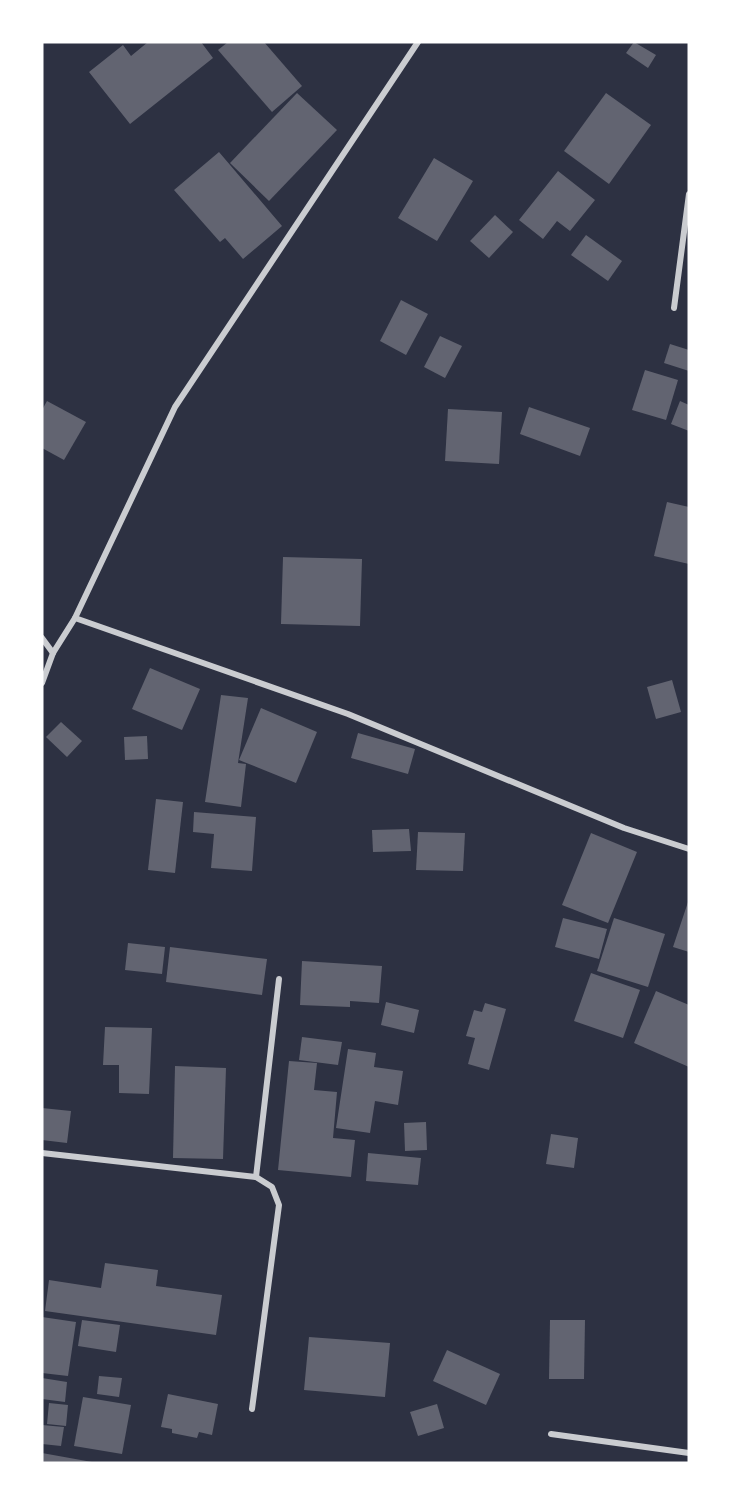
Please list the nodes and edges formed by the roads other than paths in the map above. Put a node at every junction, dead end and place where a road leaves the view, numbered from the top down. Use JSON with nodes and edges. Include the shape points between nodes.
{"nodes":[{"id":1,"x":418,"y":42,"type":"edge"},
{"id":2,"x":689,"y":194,"type":"edge"},
{"id":3,"x":674,"y":308,"type":"dead end"},
{"id":4,"x":75,"y":618,"type":"junction"},
{"id":5,"x":42,"y":638,"type":"edge"},
{"id":6,"x":52,"y":653,"type":"junction"},
{"id":7,"x":42,"y":683,"type":"edge"},
{"id":8,"x":689,"y":849,"type":"edge"},
{"id":9,"x":279,"y":979,"type":"dead end"},
{"id":10,"x":42,"y":1154,"type":"edge"},
{"id":11,"x":256,"y":1177,"type":"junction"},
{"id":12,"x":252,"y":1409,"type":"dead end"},
{"id":13,"x":551,"y":1434,"type":"dead end"},
{"id":14,"x":689,"y":1453,"type":"edge"}],
"edges":[{"from":1,"to":4,"type":"street","via":[[175,407]]},
{"from":2,"to":3,"type":"street"},
{"from":4,"to":6,"type":"street"},
{"from":4,"to":8,"type":"street","via":[[348,714],[624,828]]},
{"from":5,"to":6,"type":"street"},
{"from":6,"to":7,"type":"street"},
{"from":9,"to":11,"type":"street"},
{"from":10,"to":11,"type":"street"},
{"from":11,"to":12,"type":"street","via":[[272,1187],[279,1205]]},
{"from":13,"to":14,"type":"street"}]}
